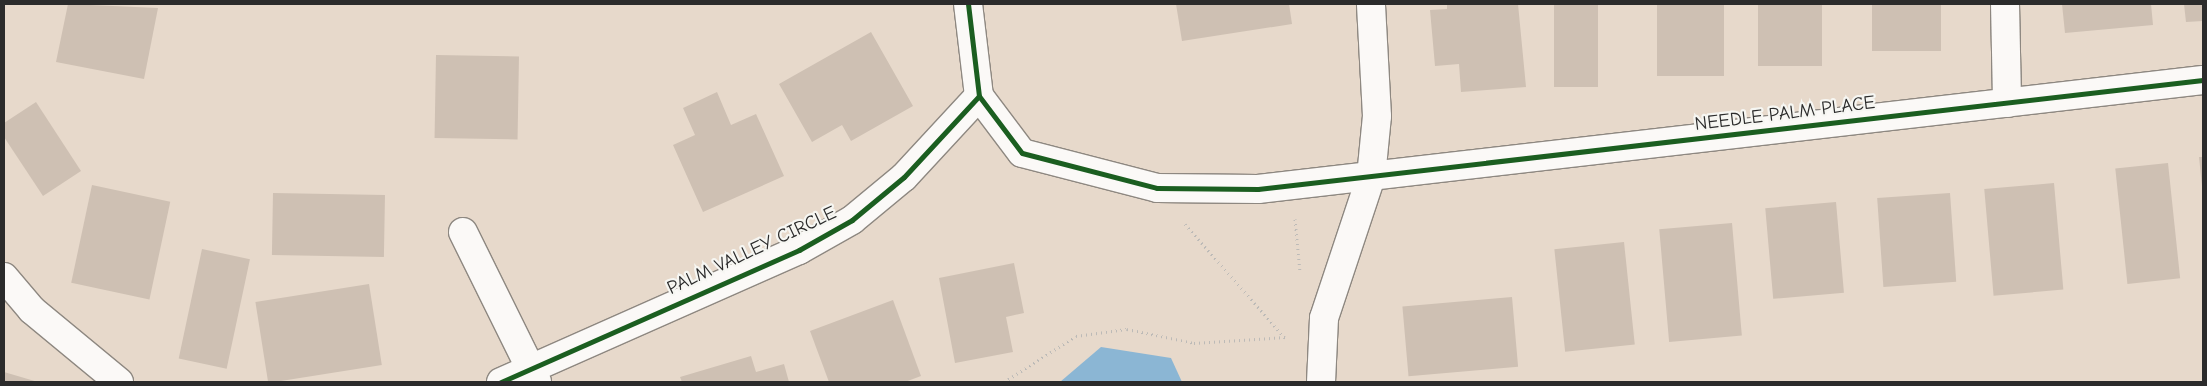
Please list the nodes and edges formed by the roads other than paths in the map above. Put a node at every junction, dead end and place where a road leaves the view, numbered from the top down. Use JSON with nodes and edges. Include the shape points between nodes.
{"nodes":[{"id":1,"x":968,"y":4,"type":"edge"},
{"id":2,"x":1371,"y":4,"type":"edge"},
{"id":3,"x":2005,"y":4,"type":"edge"},
{"id":4,"x":2203,"y":80,"type":"edge"},
{"id":5,"x":979,"y":96,"type":"junction"},
{"id":6,"x":2007,"y":103,"type":"junction"},
{"id":7,"x":1371,"y":177,"type":"junction"},
{"id":8,"x":463,"y":232,"type":"dead end"},
{"id":9,"x":4,"y":277,"type":"edge"},
{"id":10,"x":534,"y":376,"type":"edge"},
{"id":11,"x":119,"y":382,"type":"edge"},
{"id":12,"x":500,"y":382,"type":"edge"},
{"id":13,"x":1321,"y":382,"type":"edge"}],
"edges":[{"from":1,"to":5,"type":"street"},
{"from":2,"to":7,"type":"street","via":[[1377,116]]},
{"from":3,"to":6,"type":"street"},
{"from":4,"to":6,"type":"street","name":"NEEDLE PALM PLACE"},
{"from":5,"to":7,"type":"street","name":"NEEDLE PALM PLACE","via":[[1022,153],[1157,188],[1258,189]]},
{"from":5,"to":10,"type":"street","name":"PALM VALLEY CIRCLE","via":[[904,177],[852,220],[799,250]]},
{"from":6,"to":7,"type":"street","name":"NEEDLE PALM PLACE"},
{"from":7,"to":13,"type":"street","via":[[1324,318]]},
{"from":8,"to":10,"type":"street"},
{"from":9,"to":11,"type":"street","via":[[32,310]]},
{"from":10,"to":12,"type":"street","name":"PALM VALLEY CIRCLE"}]}
